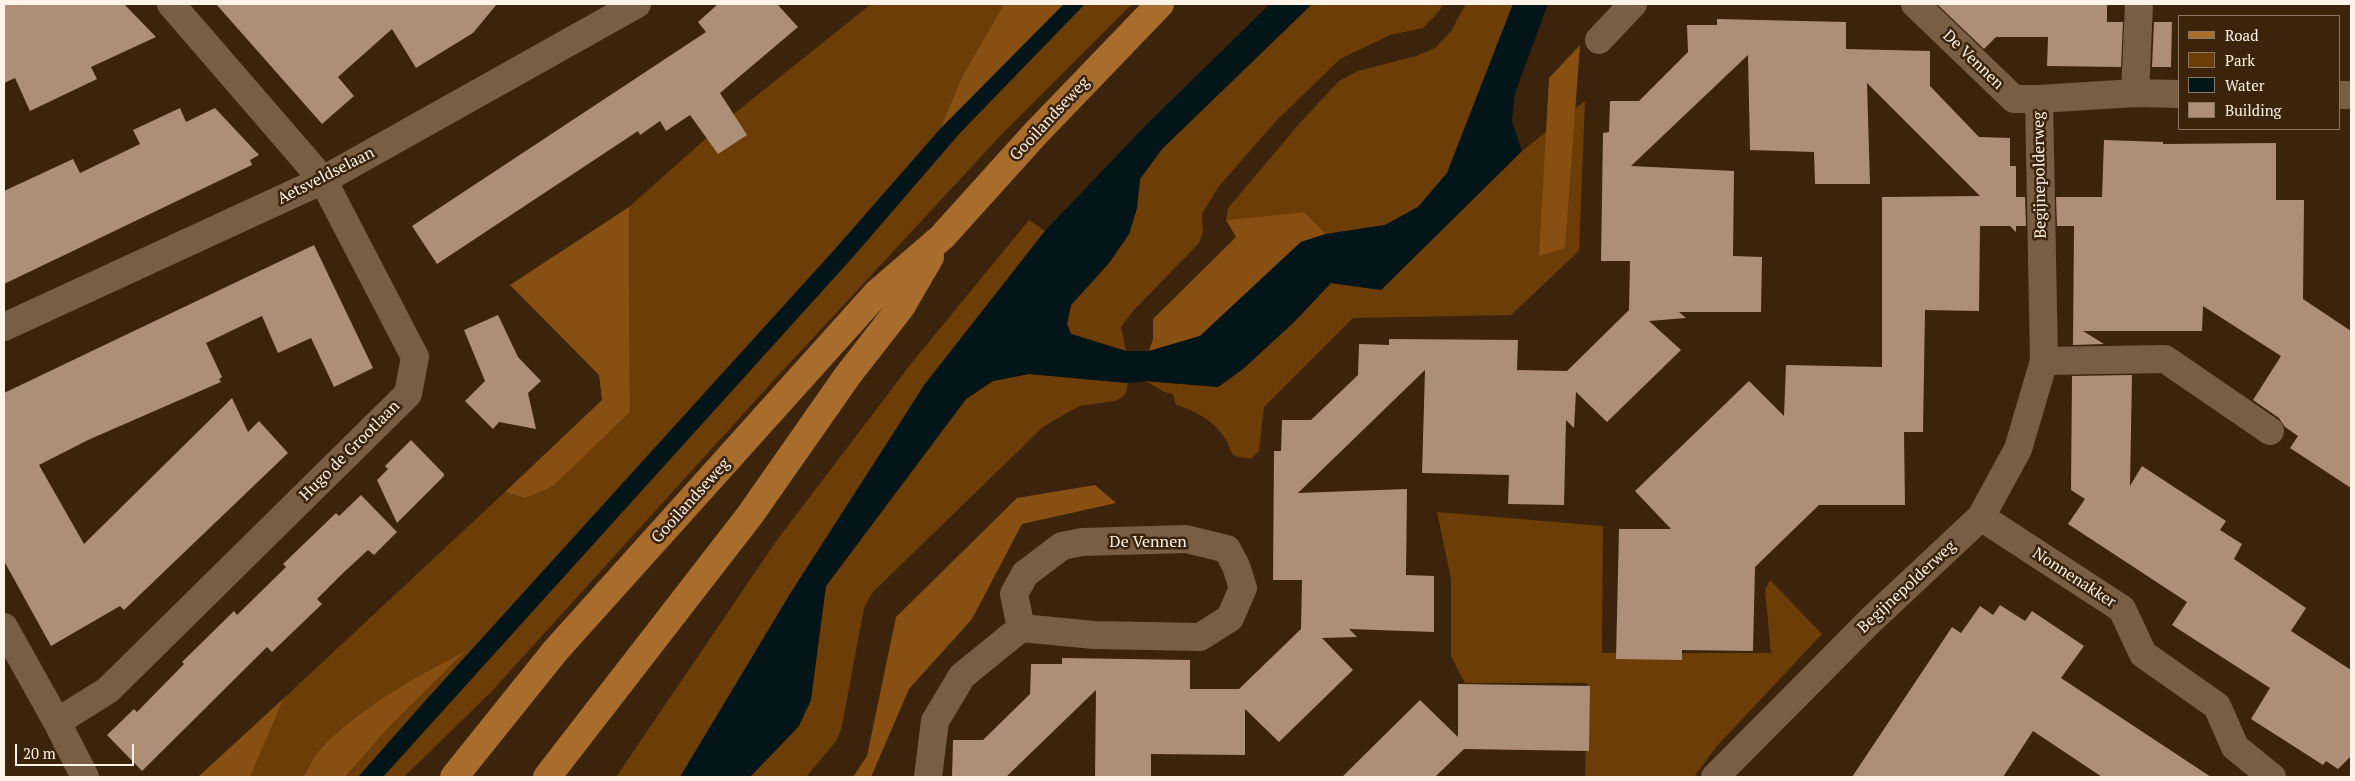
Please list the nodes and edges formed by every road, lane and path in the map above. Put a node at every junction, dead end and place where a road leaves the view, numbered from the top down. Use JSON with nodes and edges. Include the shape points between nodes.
{"nodes":[{"id":1,"x":171,"y":4,"type":"edge"},
{"id":2,"x":637,"y":4,"type":"edge"},
{"id":3,"x":1160,"y":4,"type":"edge"},
{"id":4,"x":1633,"y":4,"type":"edge"},
{"id":5,"x":1915,"y":4,"type":"edge"},
{"id":6,"x":2139,"y":4,"type":"edge"},
{"id":7,"x":1599,"y":40,"type":"dead end"},
{"id":8,"x":2135,"y":93,"type":"junction"},
{"id":9,"x":2178,"y":94,"type":"edge"},
{"id":10,"x":2039,"y":98,"type":"junction"},
{"id":11,"x":323,"y":180,"type":"junction"},
{"id":12,"x":942,"y":237,"type":"junction"},
{"id":13,"x":4,"y":327,"type":"edge"},
{"id":14,"x":2044,"y":361,"type":"junction"},
{"id":15,"x":2270,"y":431,"type":"dead end"},
{"id":16,"x":1981,"y":517,"type":"junction"},
{"id":17,"x":4,"y":627,"type":"edge"},
{"id":18,"x":1021,"y":628,"type":"junction"},
{"id":19,"x":57,"y":722,"type":"junction"},
{"id":20,"x":85,"y":777,"type":"edge"},
{"id":21,"x":454,"y":777,"type":"edge"},
{"id":22,"x":547,"y":777,"type":"edge"},
{"id":23,"x":928,"y":777,"type":"edge"},
{"id":24,"x":1715,"y":777,"type":"edge"},
{"id":25,"x":2272,"y":777,"type":"edge"}],
"edges":[{"from":1,"to":11,"type":"street","name":"Hugo de Grootlaan"},
{"from":2,"to":11,"type":"street","name":"Aetsveldselaan"},
{"from":3,"to":12,"type":"main road","name":"Gooilandseweg"},
{"from":4,"to":7,"type":"street"},
{"from":5,"to":10,"type":"street","name":"De Vennen","via":[[2014,99]]},
{"from":6,"to":8,"type":"street"},
{"from":8,"to":9,"type":"street","name":"Begijnepolderweg"},
{"from":8,"to":10,"type":"street","name":"Begijnepolderweg"},
{"from":10,"to":14,"type":"street","name":"Begijnepolderweg"},
{"from":11,"to":13,"type":"street","name":"Aetsveldselaan"},
{"from":11,"to":19,"type":"street","name":"Hugo de Grootlaan","via":[[415,357],[408,394],[108,690]]},
{"from":12,"to":21,"type":"main road","name":"Gooilandseweg","via":[[877,293],[556,650]]},
{"from":12,"to":22,"type":"main road","name":"Gooilandseweg","via":[[901,307],[848,375],[750,515]]},
{"from":14,"to":15,"type":"street","via":[[2165,359]]},
{"from":14,"to":16,"type":"street","name":"Begijnepolderweg","via":[[2018,449]]},
{"from":16,"to":24,"type":"street","name":"Begijnepolderweg","via":[[1871,620]]},
{"from":16,"to":25,"type":"street","name":"Nonnenakker","via":[[2122,609],[2143,654],[2218,706],[2235,747]]},
{"from":17,"to":19,"type":"street"},
{"from":18,"to":18,"type":"street","name":"De Vennen","via":[[1014,594],[1025,574],[1062,546],[1082,542],[1186,539],[1227,549],[1243,588],[1230,618],[1200,637],[1094,635]]},
{"from":18,"to":23,"type":"street","via":[[962,676],[935,721]]},
{"from":19,"to":20,"type":"street"}]}
